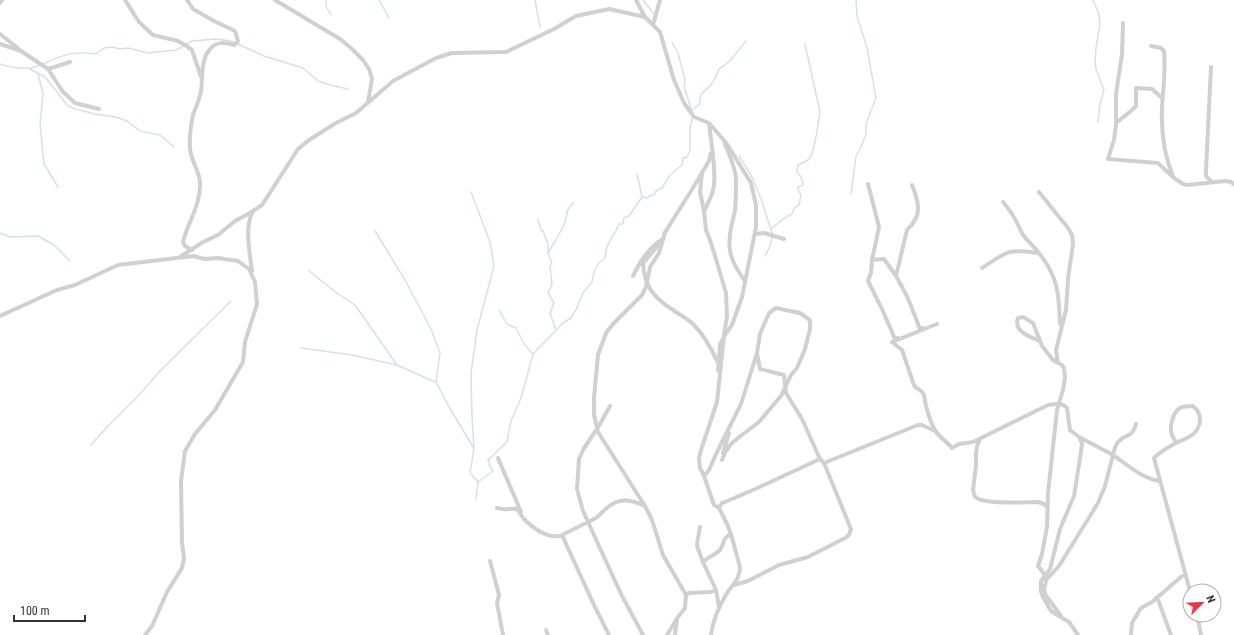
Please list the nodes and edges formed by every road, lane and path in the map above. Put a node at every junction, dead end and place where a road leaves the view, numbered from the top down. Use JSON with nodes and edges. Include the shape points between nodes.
{"nodes":[{"id":1,"x":2,"y":0,"type":"edge"},
{"id":2,"x":125,"y":0,"type":"edge"},
{"id":3,"x":187,"y":0,"type":"edge"},
{"id":4,"x":636,"y":0,"type":"edge"},
{"id":5,"x":660,"y":0,"type":"edge"},
{"id":6,"x":276,"y":1,"type":"edge"},
{"id":7,"x":0,"y":3,"type":"edge"},
{"id":8,"x":645,"y":17,"type":"junction"},
{"id":9,"x":1123,"y":23,"type":"dead end"},
{"id":10,"x":653,"y":25,"type":"junction"},
{"id":11,"x":0,"y":34,"type":"edge"},
{"id":12,"x":0,"y":44,"type":"edge"},
{"id":13,"x":1151,"y":46,"type":"dead end"},
{"id":14,"x":21,"y":51,"type":"junction"},
{"id":15,"x":70,"y":62,"type":"dead end"},
{"id":16,"x":1211,"y":67,"type":"dead end"},
{"id":17,"x":48,"y":69,"type":"junction"},
{"id":18,"x":202,"y":79,"type":"junction"},
{"id":19,"x":1162,"y":98,"type":"junction"},
{"id":20,"x":368,"y":102,"type":"junction"},
{"id":21,"x":99,"y":110,"type":"dead end"},
{"id":22,"x":709,"y":123,"type":"junction"},
{"id":23,"x":1116,"y":124,"type":"junction"},
{"id":24,"x":722,"y":137,"type":"junction"},
{"id":25,"x":712,"y":149,"type":"junction"},
{"id":26,"x":702,"y":172,"type":"junction"},
{"id":27,"x":1174,"y":178,"type":"junction"},
{"id":28,"x":1212,"y":182,"type":"junction"},
{"id":29,"x":868,"y":184,"type":"dead end"},
{"id":30,"x":1234,"y":184,"type":"edge"},
{"id":31,"x":912,"y":185,"type":"dead end"},
{"id":32,"x":1039,"y":192,"type":"dead end"},
{"id":33,"x":1003,"y":202,"type":"dead end"},
{"id":34,"x":262,"y":205,"type":"junction"},
{"id":35,"x":704,"y":212,"type":"junction"},
{"id":36,"x":665,"y":233,"type":"junction"},
{"id":37,"x":755,"y":234,"type":"junction"},
{"id":38,"x":784,"y":239,"type":"dead end"},
{"id":39,"x":661,"y":240,"type":"junction"},
{"id":40,"x":192,"y":250,"type":"junction"},
{"id":41,"x":1040,"y":253,"type":"junction"},
{"id":42,"x":180,"y":257,"type":"junction"},
{"id":43,"x":872,"y":260,"type":"junction"},
{"id":44,"x":982,"y":268,"type":"dead end"},
{"id":45,"x":252,"y":276,"type":"junction"},
{"id":46,"x":632,"y":276,"type":"dead end"},
{"id":47,"x":896,"y":276,"type":"junction"},
{"id":48,"x":745,"y":281,"type":"junction"},
{"id":49,"x":647,"y":284,"type":"junction"},
{"id":50,"x":0,"y":316,"type":"edge"},
{"id":51,"x":1060,"y":328,"type":"junction"},
{"id":52,"x":920,"y":329,"type":"junction"},
{"id":53,"x":724,"y":336,"type":"junction"},
{"id":54,"x":1040,"y":341,"type":"junction"},
{"id":55,"x":757,"y":353,"type":"junction"},
{"id":56,"x":718,"y":362,"type":"junction"},
{"id":57,"x":1058,"y":363,"type":"junction"},
{"id":58,"x":785,"y":387,"type":"junction"},
{"id":59,"x":1063,"y":391,"type":"junction"},
{"id":60,"x":717,"y":402,"type":"junction"},
{"id":61,"x":1059,"y":404,"type":"junction"},
{"id":62,"x":1064,"y":405,"type":"junction"},
{"id":63,"x":610,"y":406,"type":"dead end"},
{"id":64,"x":1136,"y":424,"type":"dead end"},
{"id":65,"x":731,"y":426,"type":"junction"},
{"id":66,"x":597,"y":429,"type":"junction"},
{"id":67,"x":935,"y":431,"type":"junction"},
{"id":68,"x":1079,"y":437,"type":"junction"},
{"id":69,"x":980,"y":439,"type":"junction"},
{"id":70,"x":1176,"y":443,"type":"junction"},
{"id":71,"x":1113,"y":454,"type":"junction"},
{"id":72,"x":498,"y":458,"type":"dead end"},
{"id":73,"x":820,"y":458,"type":"junction"},
{"id":74,"x":824,"y":463,"type":"junction"},
{"id":75,"x":704,"y":476,"type":"junction"},
{"id":76,"x":1159,"y":481,"type":"junction"},
{"id":77,"x":645,"y":506,"type":"junction"},
{"id":78,"x":497,"y":508,"type":"dead end"},
{"id":79,"x":719,"y":508,"type":"junction"},
{"id":80,"x":1048,"y":508,"type":"junction"},
{"id":81,"x":522,"y":516,"type":"junction"},
{"id":82,"x":588,"y":521,"type":"junction"},
{"id":83,"x":700,"y":527,"type":"dead end"},
{"id":84,"x":562,"y":534,"type":"junction"},
{"id":85,"x":731,"y":534,"type":"junction"},
{"id":86,"x":490,"y":561,"type":"dead end"},
{"id":87,"x":703,"y":562,"type":"junction"},
{"id":88,"x":1182,"y":576,"type":"dead end"},
{"id":89,"x":1046,"y":578,"type":"junction"},
{"id":90,"x":1188,"y":583,"type":"edge"},
{"id":91,"x":733,"y":586,"type":"junction"},
{"id":92,"x":716,"y":590,"type":"junction"},
{"id":93,"x":686,"y":595,"type":"junction"},
{"id":94,"x":1157,"y":597,"type":"junction"},
{"id":95,"x":719,"y":608,"type":"junction"},
{"id":96,"x":678,"y":616,"type":"junction"},
{"id":97,"x":1198,"y":623,"type":"edge"},
{"id":98,"x":546,"y":630,"type":"dead end"},
{"id":99,"x":145,"y":635,"type":"edge"},
{"id":100,"x":503,"y":635,"type":"edge"},
{"id":101,"x":548,"y":635,"type":"edge"},
{"id":102,"x":609,"y":635,"type":"edge"},
{"id":103,"x":643,"y":635,"type":"edge"},
{"id":104,"x":667,"y":635,"type":"edge"},
{"id":105,"x":675,"y":635,"type":"edge"},
{"id":106,"x":711,"y":635,"type":"edge"},
{"id":107,"x":1078,"y":635,"type":"edge"},
{"id":108,"x":1131,"y":635,"type":"edge"},
{"id":109,"x":1171,"y":635,"type":"edge"},
{"id":110,"x":1201,"y":635,"type":"edge"}],
"edges":[{"from":1,"to":7,"type":"street"},
{"from":2,"to":18,"type":"street","via":[[139,22],[153,36],[178,41],[192,50]]},
{"from":3,"to":18,"type":"street","via":[[193,9],[235,31],[238,41],[234,45],[223,43],[212,46],[207,52]]},
{"from":4,"to":8,"type":"street"},
{"from":5,"to":10,"type":"street"},
{"from":6,"to":20,"type":"street","via":[[340,39],[363,60],[372,79]]},
{"from":8,"to":10,"type":"street"},
{"from":8,"to":20,"type":"street","via":[[609,9],[576,16],[506,52],[452,53],[436,58],[393,81]]},
{"from":9,"to":23,"type":"street","via":[[1122,54],[1116,94]]},
{"from":10,"to":22,"type":"street","via":[[660,32],[674,80],[684,103],[694,117]]},
{"from":11,"to":14,"type":"street"},
{"from":12,"to":14,"type":"street"},
{"from":13,"to":19,"type":"street","via":[[1164,51]]},
{"from":14,"to":17,"type":"street"},
{"from":15,"to":17,"type":"street"},
{"from":16,"to":28,"type":"street","via":[[1206,176]]},
{"from":17,"to":21,"type":"street","via":[[63,92],[75,102]]},
{"from":18,"to":40,"type":"street","via":[[198,104],[193,115],[190,150],[201,182],[199,199],[183,242]]},
{"from":19,"to":23,"type":"street","via":[[1152,89],[1136,88],[1136,106]]},
{"from":19,"to":27,"type":"street","via":[[1163,139]]},
{"from":20,"to":34,"type":"street","via":[[356,113],[322,131],[298,148]]},
{"from":22,"to":24,"type":"street"},
{"from":22,"to":25,"type":"street"},
{"from":23,"to":27,"type":"street","via":[[1108,159],[1158,163]]},
{"from":24,"to":37,"type":"street","via":[[751,183],[756,206]]},
{"from":24,"to":48,"type":"street","via":[[736,178],[730,250],[736,270]]},
{"from":25,"to":26,"type":"street","via":[[709,161]]},
{"from":25,"to":35,"type":"street","via":[[714,186]]},
{"from":26,"to":35,"type":"street","via":[[700,192]]},
{"from":26,"to":36,"type":"street"},
{"from":27,"to":28,"type":"street","via":[[1187,185]]},
{"from":28,"to":30,"type":"street","via":[[1226,181]]},
{"from":29,"to":43,"type":"street","via":[[879,227]]},
{"from":31,"to":47,"type":"street","via":[[919,207],[913,225],[907,230]]},
{"from":32,"to":51,"type":"street","via":[[1072,235],[1066,310]]},
{"from":33,"to":41,"type":"street","via":[[1023,235]]},
{"from":34,"to":40,"type":"street"},
{"from":34,"to":45,"type":"street","via":[[252,212],[250,220]]},
{"from":35,"to":53,"type":"street","via":[[706,230],[726,293],[727,317]]},
{"from":36,"to":39,"type":"street"},
{"from":36,"to":49,"type":"street","via":[[650,267]]},
{"from":37,"to":38,"type":"street","via":[[764,232]]},
{"from":37,"to":48,"type":"street"},
{"from":39,"to":46,"type":"street","via":[[641,259]]},
{"from":39,"to":49,"type":"street","via":[[643,263]]},
{"from":40,"to":42,"type":"street"},
{"from":41,"to":44,"type":"street","via":[[1010,252]]},
{"from":41,"to":51,"type":"street","via":[[1056,281]]},
{"from":42,"to":45,"type":"street","via":[[238,261],[249,269]]},
{"from":42,"to":50,"type":"street","via":[[118,265],[75,286],[57,290]]},
{"from":43,"to":47,"type":"street","via":[[884,259]]},
{"from":43,"to":52,"type":"street","via":[[868,281],[894,339]]},
{"from":45,"to":99,"type":"street","via":[[257,304],[245,342],[242,362],[215,410],[184,451],[181,481],[184,554],[182,568]]},
{"from":47,"to":52,"type":"street"},
{"from":48,"to":53,"type":"street","via":[[732,325]]},
{"from":49,"to":56,"type":"street","via":[[663,303],[701,333]]},
{"from":49,"to":66,"type":"street","via":[[642,295],[606,333],[602,343],[598,355],[594,398]]},
{"from":51,"to":57,"type":"street","via":[[1056,353]]},
{"from":52,"to":67,"type":"street","via":[[937,324],[892,342],[902,350],[915,388],[924,395]]},
{"from":53,"to":56,"type":"street"},
{"from":53,"to":60,"type":"street"},
{"from":54,"to":54,"type":"street","via":[[1033,323],[1023,317],[1018,318],[1017,323],[1021,331]]},
{"from":54,"to":57,"type":"street"},
{"from":55,"to":58,"type":"street","via":[[760,370],[784,375]]},
{"from":55,"to":58,"type":"street","via":[[760,334],[769,313],[776,308],[800,313],[810,320],[809,335],[803,354]]},
{"from":55,"to":65,"type":"street","via":[[741,404]]},
{"from":56,"to":60,"type":"street"},
{"from":57,"to":59,"type":"street","via":[[1064,368]]},
{"from":58,"to":65,"type":"street","via":[[766,414],[738,438],[726,451],[722,460]]},
{"from":58,"to":73,"type":"street"},
{"from":59,"to":61,"type":"street"},
{"from":59,"to":62,"type":"street"},
{"from":60,"to":75,"type":"street","via":[[699,458]]},
{"from":61,"to":62,"type":"street"},
{"from":61,"to":69,"type":"street","via":[[1048,405],[1034,411]]},
{"from":61,"to":80,"type":"street","via":[[1048,488]]},
{"from":62,"to":68,"type":"street","via":[[1070,430]]},
{"from":63,"to":66,"type":"street"},
{"from":64,"to":71,"type":"street","via":[[1132,433],[1117,443]]},
{"from":65,"to":75,"type":"street","via":[[710,470]]},
{"from":66,"to":77,"type":"street"},
{"from":66,"to":82,"type":"street","via":[[579,459],[577,489]]},
{"from":67,"to":69,"type":"street","via":[[952,448]]},
{"from":67,"to":74,"type":"street","via":[[918,424]]},
{"from":68,"to":71,"type":"street"},
{"from":68,"to":89,"type":"street","via":[[1082,444],[1076,490],[1060,529]]},
{"from":69,"to":80,"type":"street","via":[[976,446],[973,490],[975,496],[996,502],[1038,502]]},
{"from":70,"to":70,"type":"street","via":[[1188,438],[1197,429],[1201,418],[1193,406],[1179,408],[1174,415],[1171,434]]},
{"from":70,"to":76,"type":"street","via":[[1154,458]]},
{"from":71,"to":76,"type":"street","via":[[1144,476]]},
{"from":71,"to":89,"type":"street","via":[[1098,503],[1059,566]]},
{"from":72,"to":81,"type":"street"},
{"from":73,"to":74,"type":"street"},
{"from":73,"to":79,"type":"street","via":[[725,502]]},
{"from":74,"to":91,"type":"street","via":[[851,526],[849,535],[808,557],[778,566]]},
{"from":75,"to":79,"type":"street","via":[[714,505]]},
{"from":76,"to":90,"type":"street"},
{"from":77,"to":82,"type":"street","via":[[626,500],[608,506],[601,514]]},
{"from":77,"to":93,"type":"street","via":[[663,555]]},
{"from":78,"to":81,"type":"street","via":[[515,509]]},
{"from":79,"to":85,"type":"street"},
{"from":80,"to":89,"type":"street","via":[[1045,538],[1038,566]]},
{"from":81,"to":84,"type":"street","via":[[542,532],[556,536]]},
{"from":82,"to":84,"type":"street"},
{"from":82,"to":103,"type":"street"},
{"from":83,"to":87,"type":"street","via":[[697,544]]},
{"from":84,"to":102,"type":"street"},
{"from":85,"to":87,"type":"street","via":[[725,537],[717,552]]},
{"from":85,"to":91,"type":"street","via":[[740,572]]},
{"from":86,"to":100,"type":"street","via":[[499,595],[497,603]]},
{"from":87,"to":92,"type":"street"},
{"from":88,"to":94,"type":"street"},
{"from":89,"to":107,"type":"street","via":[[1040,584],[1043,597],[1051,611],[1069,622]]},
{"from":91,"to":95,"type":"street"},
{"from":92,"to":93,"type":"street"},
{"from":92,"to":95,"type":"street"},
{"from":93,"to":96,"type":"street","via":[[686,606]]},
{"from":94,"to":108,"type":"street","via":[[1141,608],[1132,623]]},
{"from":94,"to":109,"type":"street"},
{"from":95,"to":106,"type":"street"},
{"from":96,"to":104,"type":"street"},
{"from":96,"to":105,"type":"street"},
{"from":97,"to":110,"type":"street"},
{"from":98,"to":101,"type":"street"}]}
